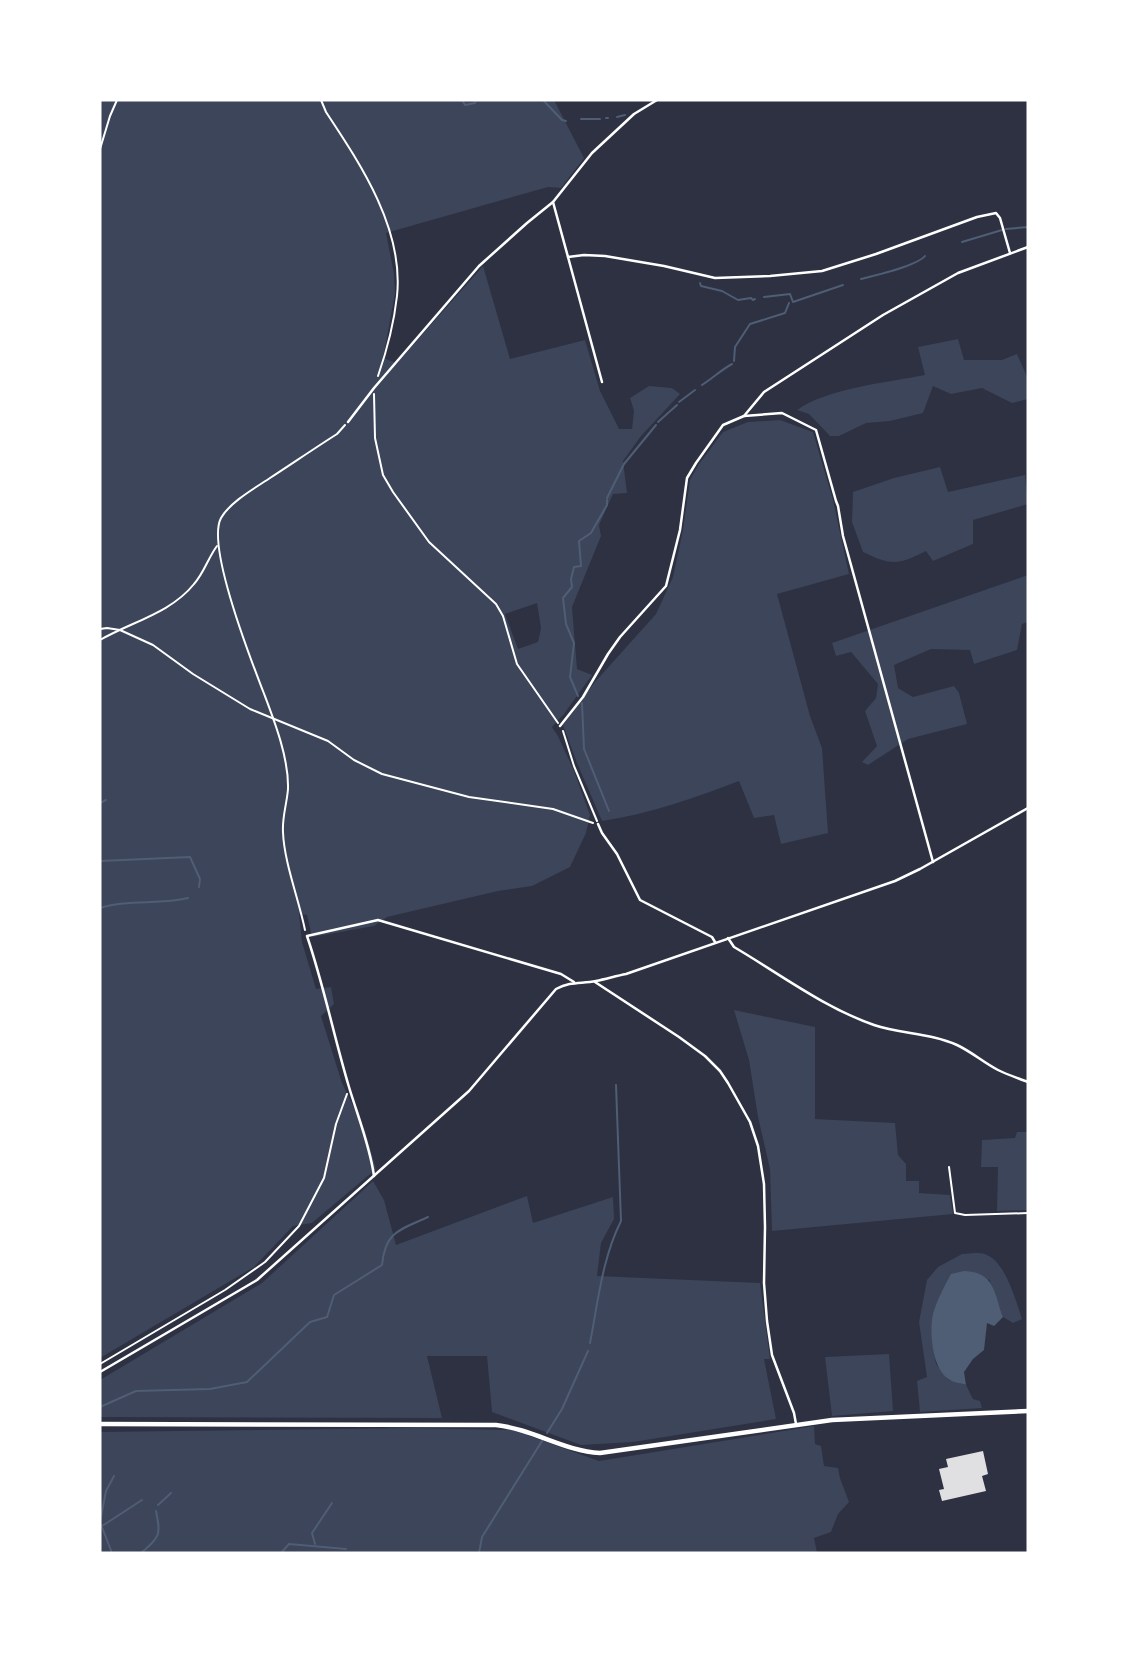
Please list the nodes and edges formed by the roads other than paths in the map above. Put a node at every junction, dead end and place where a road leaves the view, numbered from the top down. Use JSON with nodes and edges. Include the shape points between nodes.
{"nodes":[{"id":1,"x":657,"y":100,"type":"edge"},
{"id":2,"x":553,"y":202,"type":"junction"},
{"id":3,"x":1028,"y":247,"type":"edge"},
{"id":4,"x":1010,"y":253,"type":"junction"},
{"id":5,"x":568,"y":257,"type":"junction"},
{"id":6,"x":602,"y":382,"type":"dead end"},
{"id":7,"x":744,"y":416,"type":"junction"},
{"id":8,"x":348,"y":422,"type":"road end"},
{"id":9,"x":560,"y":726,"type":"road end"},
{"id":10,"x":1028,"y":808,"type":"edge"},
{"id":11,"x":598,"y":824,"type":"road end"},
{"id":12,"x":933,"y":862,"type":"junction"},
{"id":13,"x":728,"y":938,"type":"junction"},
{"id":14,"x":715,"y":942,"type":"junction"},
{"id":15,"x":575,"y":982,"type":"junction"},
{"id":16,"x":594,"y":982,"type":"junction"},
{"id":17,"x":1028,"y":1082,"type":"edge"},
{"id":18,"x":949,"y":1167,"type":"dead end"},
{"id":19,"x":374,"y":1176,"type":"junction"},
{"id":20,"x":1028,"y":1213,"type":"edge"},
{"id":21,"x":100,"y":1372,"type":"edge"},
{"id":22,"x":1028,"y":1411,"type":"edge"},
{"id":23,"x":100,"y":1424,"type":"edge"},
{"id":24,"x":796,"y":1424,"type":"junction"}],
"edges":[{"from":1,"to":2,"type":"street","via":[[634,114],[592,153]]},
{"from":2,"to":5,"type":"street"},
{"from":2,"to":8,"type":"street","via":[[479,265]]},
{"from":3,"to":4,"type":"street"},
{"from":4,"to":5,"type":"street","via":[[996,213],[822,271],[715,278],[605,256]]},
{"from":4,"to":7,"type":"street","via":[[958,273],[883,315],[764,392]]},
{"from":5,"to":6,"type":"street"},
{"from":7,"to":9,"type":"street","via":[[723,425],[687,478],[666,586],[620,637]]},
{"from":7,"to":12,"type":"street","via":[[782,413],[816,430]]},
{"from":10,"to":12,"type":"street"},
{"from":11,"to":14,"type":"street","via":[[640,900]]},
{"from":12,"to":13,"type":"street","via":[[895,881]]},
{"from":13,"to":14,"type":"street"},
{"from":13,"to":17,"type":"street","via":[[734,947],[834,1008],[875,1025],[957,1045],[999,1071]]},
{"from":14,"to":16,"type":"street"},
{"from":15,"to":16,"type":"street"},
{"from":15,"to":19,"type":"street","via":[[556,989],[469,1091]]},
{"from":15,"to":19,"type":"street","via":[[378,920],[307,936]]},
{"from":16,"to":24,"type":"street","via":[[705,1056],[720,1071],[750,1122],[764,1184],[764,1283],[772,1355]]},
{"from":18,"to":20,"type":"lane","via":[[955,1213]]},
{"from":19,"to":21,"type":"street","via":[[257,1280]]},
{"from":22,"to":24,"type":"main road"},
{"from":23,"to":24,"type":"main road","via":[[496,1425],[600,1453]]}]}
